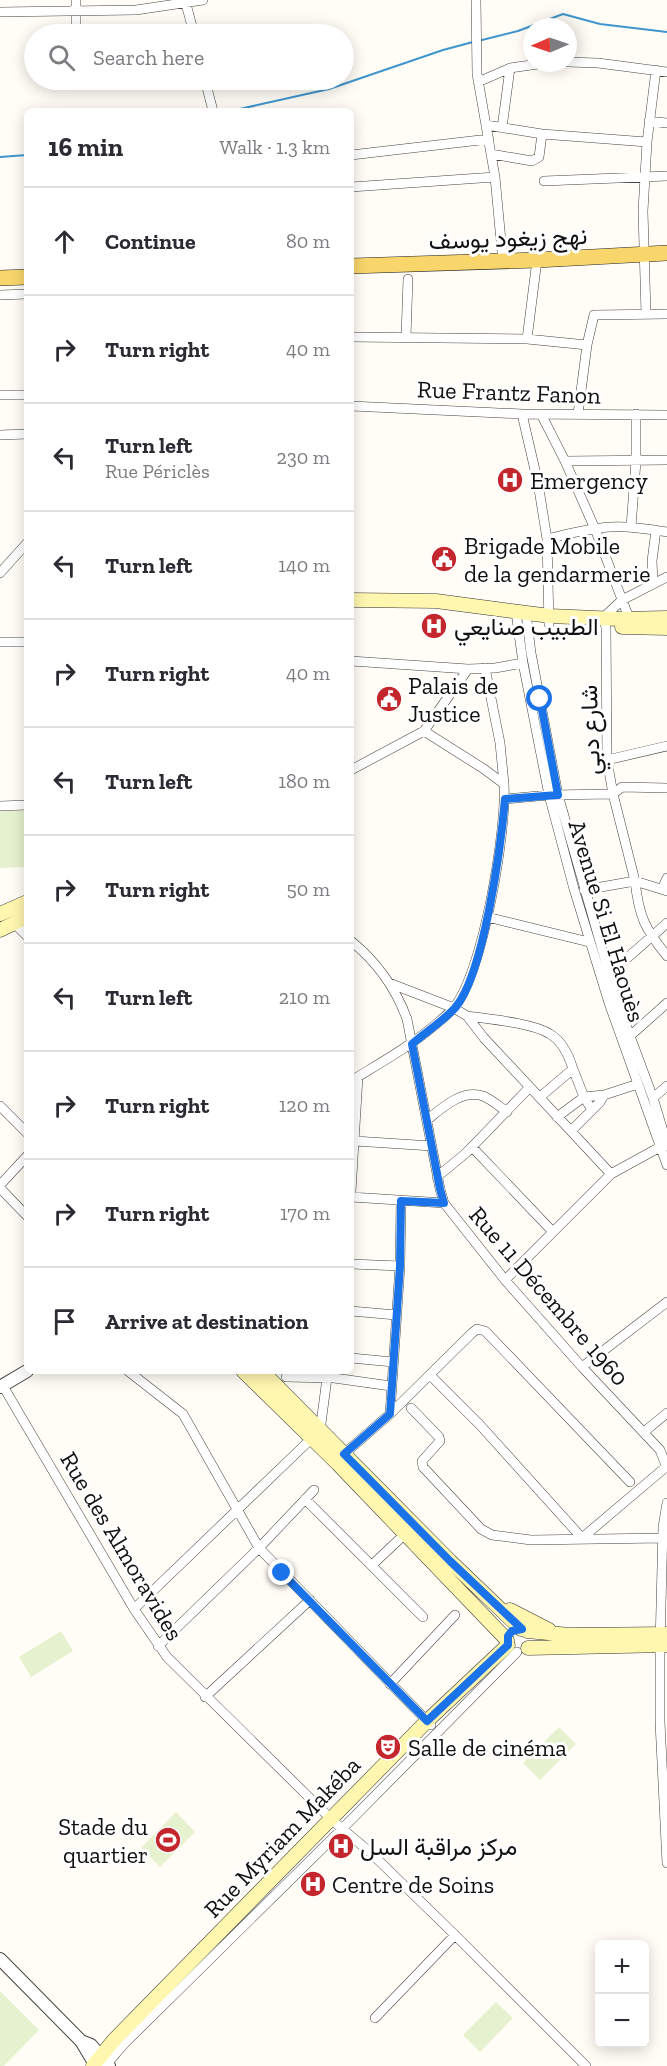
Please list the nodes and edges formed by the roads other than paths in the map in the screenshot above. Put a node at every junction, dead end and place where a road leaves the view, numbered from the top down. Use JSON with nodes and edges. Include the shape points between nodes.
{"nodes":[{"id":1,"x":20,"y":0,"type":"edge"},
{"id":2,"x":76,"y":0,"type":"edge"},
{"id":3,"x":203,"y":0,"type":"edge"},
{"id":4,"x":476,"y":0,"type":"edge"},
{"id":5,"x":186,"y":2,"type":"edge"},
{"id":6,"x":135,"y":5,"type":"edge"},
{"id":7,"x":77,"y":11,"type":"junction"},
{"id":8,"x":0,"y":12,"type":"edge"},
{"id":9,"x":19,"y":12,"type":"junction"},
{"id":10,"x":76,"y":24,"type":"edge"},
{"id":11,"x":192,"y":24,"type":"edge"},
{"id":12,"x":577,"y":63,"type":"edge"},
{"id":13,"x":523,"y":66,"type":"edge"},
{"id":14,"x":510,"y":68,"type":"junction"},
{"id":15,"x":656,"y":70,"type":"junction"},
{"id":16,"x":667,"y":72,"type":"edge"},
{"id":17,"x":477,"y":78,"type":"junction"},
{"id":18,"x":208,"y":90,"type":"edge"},
{"id":19,"x":212,"y":108,"type":"edge"},
{"id":20,"x":649,"y":121,"type":"junction"},
{"id":21,"x":667,"y":123,"type":"edge"},
{"id":22,"x":486,"y":125,"type":"junction"},
{"id":23,"x":502,"y":128,"type":"junction"},
{"id":24,"x":542,"y":134,"type":"junction"},
{"id":25,"x":489,"y":139,"type":"junction"},
{"id":26,"x":647,"y":142,"type":"junction"},
{"id":27,"x":491,"y":154,"type":"junction"},
{"id":28,"x":354,"y":155,"type":"edge"},
{"id":29,"x":667,"y":176,"type":"edge"},
{"id":30,"x":495,"y":177,"type":"junction"},
{"id":31,"x":645,"y":177,"type":"junction"},
{"id":32,"x":544,"y":181,"type":"dead end"},
{"id":33,"x":354,"y":187,"type":"edge"},
{"id":34,"x":667,"y":253,"type":"edge"},
{"id":35,"x":645,"y":254,"type":"junction"},
{"id":36,"x":537,"y":260,"type":"junction"},
{"id":37,"x":503,"y":262,"type":"junction"},
{"id":38,"x":354,"y":266,"type":"edge"},
{"id":39,"x":24,"y":277,"type":"edge"},
{"id":40,"x":0,"y":278,"type":"edge"},
{"id":41,"x":408,"y":279,"type":"dead end"},
{"id":42,"x":24,"y":294,"type":"edge"},
{"id":43,"x":0,"y":295,"type":"edge"},
{"id":44,"x":646,"y":314,"type":"junction"},
{"id":45,"x":667,"y":314,"type":"edge"},
{"id":46,"x":354,"y":337,"type":"edge"},
{"id":47,"x":406,"y":337,"type":"junction"},
{"id":48,"x":527,"y":339,"type":"junction"},
{"id":49,"x":587,"y":345,"type":"junction"},
{"id":50,"x":0,"y":395,"type":"edge"},
{"id":51,"x":24,"y":395,"type":"edge"},
{"id":52,"x":354,"y":406,"type":"edge"},
{"id":53,"x":522,"y":414,"type":"junction"},
{"id":54,"x":541,"y":414,"type":"junction"},
{"id":55,"x":578,"y":414,"type":"junction"},
{"id":56,"x":636,"y":414,"type":"junction"},
{"id":57,"x":667,"y":415,"type":"edge"},
{"id":58,"x":24,"y":434,"type":"edge"},
{"id":59,"x":0,"y":435,"type":"edge"},
{"id":60,"x":667,"y":460,"type":"edge"},
{"id":61,"x":565,"y":461,"type":"junction"},
{"id":62,"x":636,"y":461,"type":"junction"},
{"id":63,"x":631,"y":527,"type":"junction"},
{"id":64,"x":595,"y":528,"type":"junction"},
{"id":65,"x":656,"y":530,"type":"junction"},
{"id":66,"x":667,"y":532,"type":"edge"},
{"id":67,"x":547,"y":539,"type":"junction"},
{"id":68,"x":24,"y":546,"type":"edge"},
{"id":69,"x":0,"y":573,"type":"edge"},
{"id":70,"x":667,"y":577,"type":"edge"},
{"id":71,"x":653,"y":584,"type":"junction"},
{"id":72,"x":354,"y":600,"type":"edge"},
{"id":73,"x":622,"y":600,"type":"junction"},
{"id":74,"x":354,"y":608,"type":"edge"},
{"id":75,"x":521,"y":617,"type":"junction"},
{"id":76,"x":629,"y":618,"type":"junction"},
{"id":77,"x":667,"y":618,"type":"edge"},
{"id":78,"x":549,"y":620,"type":"junction"},
{"id":79,"x":605,"y":622,"type":"junction"},
{"id":80,"x":667,"y":628,"type":"edge"},
{"id":81,"x":0,"y":642,"type":"edge"},
{"id":82,"x":24,"y":642,"type":"edge"},
{"id":83,"x":354,"y":661,"type":"edge"},
{"id":84,"x":523,"y":663,"type":"junction"},
{"id":85,"x":485,"y":668,"type":"junction"},
{"id":86,"x":468,"y":669,"type":"junction"},
{"id":87,"x":424,"y":731,"type":"junction"},
{"id":88,"x":667,"y":746,"type":"edge"},
{"id":89,"x":607,"y":760,"type":"junction"},
{"id":90,"x":354,"y":768,"type":"edge"},
{"id":91,"x":504,"y":784,"type":"junction"},
{"id":92,"x":667,"y":788,"type":"edge"},
{"id":93,"x":613,"y":794,"type":"junction"},
{"id":94,"x":554,"y":795,"type":"junction"},
{"id":95,"x":505,"y":799,"type":"junction"},
{"id":96,"x":24,"y":805,"type":"edge"},
{"id":97,"x":0,"y":806,"type":"edge"},
{"id":98,"x":667,"y":878,"type":"edge"},
{"id":99,"x":635,"y":881,"type":"junction"},
{"id":100,"x":584,"y":890,"type":"junction"},
{"id":101,"x":665,"y":890,"type":"edge"},
{"id":102,"x":24,"y":903,"type":"edge"},
{"id":103,"x":0,"y":914,"type":"edge"},
{"id":104,"x":487,"y":917,"type":"junction"},
{"id":105,"x":21,"y":920,"type":"edge"},
{"id":106,"x":667,"y":924,"type":"edge"},
{"id":107,"x":0,"y":930,"type":"edge"},
{"id":108,"x":652,"y":937,"type":"junction"},
{"id":109,"x":589,"y":942,"type":"junction"},
{"id":110,"x":354,"y":944,"type":"edge"},
{"id":111,"x":667,"y":956,"type":"edge"},
{"id":112,"x":609,"y":974,"type":"junction"},
{"id":113,"x":389,"y":983,"type":"junction"},
{"id":114,"x":613,"y":1002,"type":"junction"},
{"id":115,"x":667,"y":1003,"type":"edge"},
{"id":116,"x":454,"y":1008,"type":"junction"},
{"id":117,"x":467,"y":1016,"type":"junction"},
{"id":118,"x":630,"y":1036,"type":"junction"},
{"id":119,"x":412,"y":1044,"type":"junction"},
{"id":120,"x":573,"y":1069,"type":"junction"},
{"id":121,"x":354,"y":1079,"type":"edge"},
{"id":122,"x":638,"y":1084,"type":"junction"},
{"id":123,"x":667,"y":1086,"type":"edge"},
{"id":124,"x":530,"y":1087,"type":"junction"},
{"id":125,"x":604,"y":1095,"type":"junction"},
{"id":126,"x":540,"y":1097,"type":"junction"},
{"id":127,"x":584,"y":1098,"type":"junction"},
{"id":128,"x":652,"y":1098,"type":"junction"},
{"id":129,"x":0,"y":1106,"type":"edge"},
{"id":130,"x":592,"y":1110,"type":"junction"},
{"id":131,"x":507,"y":1112,"type":"junction"},
{"id":132,"x":557,"y":1117,"type":"junction"},
{"id":133,"x":663,"y":1118,"type":"edge"},
{"id":134,"x":427,"y":1120,"type":"junction"},
{"id":135,"x":354,"y":1128,"type":"edge"},
{"id":136,"x":24,"y":1130,"type":"edge"},
{"id":137,"x":571,"y":1131,"type":"junction"},
{"id":138,"x":355,"y":1141,"type":"junction"},
{"id":139,"x":432,"y":1146,"type":"junction"},
{"id":140,"x":665,"y":1146,"type":"edge"},
{"id":141,"x":472,"y":1147,"type":"junction"},
{"id":142,"x":354,"y":1148,"type":"edge"},
{"id":143,"x":24,"y":1159,"type":"edge"},
{"id":144,"x":667,"y":1165,"type":"edge"},
{"id":145,"x":611,"y":1174,"type":"junction"},
{"id":146,"x":437,"y":1176,"type":"junction"},
{"id":147,"x":0,"y":1187,"type":"edge"},
{"id":148,"x":354,"y":1197,"type":"edge"},
{"id":149,"x":401,"y":1201,"type":"junction"},
{"id":150,"x":444,"y":1203,"type":"junction"},
{"id":151,"x":24,"y":1213,"type":"edge"},
{"id":152,"x":553,"y":1232,"type":"junction"},
{"id":153,"x":354,"y":1264,"type":"edge"},
{"id":154,"x":400,"y":1266,"type":"junction"},
{"id":155,"x":505,"y":1280,"type":"junction"},
{"id":156,"x":667,"y":1302,"type":"edge"},
{"id":157,"x":354,"y":1311,"type":"edge"},
{"id":158,"x":396,"y":1315,"type":"junction"},
{"id":159,"x":354,"y":1358,"type":"edge"},
{"id":160,"x":393,"y":1362,"type":"junction"},
{"id":161,"x":582,"y":1367,"type":"junction"},
{"id":162,"x":24,"y":1373,"type":"edge"},
{"id":163,"x":132,"y":1374,"type":"edge"},
{"id":164,"x":246,"y":1374,"type":"edge"},
{"id":165,"x":265,"y":1374,"type":"edge"},
{"id":166,"x":286,"y":1374,"type":"edge"},
{"id":167,"x":332,"y":1375,"type":"edge"},
{"id":168,"x":430,"y":1375,"type":"junction"},
{"id":169,"x":391,"y":1386,"type":"junction"},
{"id":170,"x":2,"y":1387,"type":"edge"},
{"id":171,"x":284,"y":1393,"type":"junction"},
{"id":172,"x":411,"y":1408,"type":"dead end"},
{"id":173,"x":667,"y":1413,"type":"edge"},
{"id":174,"x":390,"y":1414,"type":"junction"},
{"id":175,"x":644,"y":1432,"type":"junction"},
{"id":176,"x":316,"y":1434,"type":"junction"},
{"id":177,"x":344,"y":1454,"type":"junction"},
{"id":178,"x":667,"y":1467,"type":"edge"},
{"id":179,"x":630,"y":1482,"type":"dead end"},
{"id":180,"x":314,"y":1490,"type":"dead end"},
{"id":181,"x":305,"y":1499,"type":"junction"},
{"id":182,"x":667,"y":1503,"type":"edge"},
{"id":183,"x":237,"y":1510,"type":"junction"},
{"id":184,"x":406,"y":1533,"type":"junction"},
{"id":185,"x":582,"y":1538,"type":"junction"},
{"id":186,"x":663,"y":1538,"type":"junction"},
{"id":187,"x":259,"y":1548,"type":"junction"},
{"id":188,"x":372,"y":1564,"type":"junction"},
{"id":189,"x":489,"y":1599,"type":"junction"},
{"id":190,"x":310,"y":1600,"type":"junction"},
{"id":191,"x":134,"y":1609,"type":"junction"},
{"id":192,"x":455,"y":1615,"type":"dead end"},
{"id":193,"x":423,"y":1617,"type":"dead end"},
{"id":194,"x":524,"y":1630,"type":"junction"},
{"id":195,"x":562,"y":1635,"type":"junction"},
{"id":196,"x":664,"y":1639,"type":"edge"},
{"id":197,"x":158,"y":1646,"type":"junction"},
{"id":198,"x":515,"y":1646,"type":"junction"},
{"id":199,"x":390,"y":1684,"type":"junction"},
{"id":200,"x":205,"y":1696,"type":"junction"},
{"id":201,"x":664,"y":1722,"type":"edge"},
{"id":202,"x":432,"y":1726,"type":"junction"},
{"id":203,"x":331,"y":1819,"type":"junction"},
{"id":204,"x":342,"y":1829,"type":"junction"},
{"id":205,"x":667,"y":1863,"type":"edge"},
{"id":206,"x":288,"y":1873,"type":"junction"},
{"id":207,"x":455,"y":1935,"type":"junction"},
{"id":208,"x":0,"y":1959,"type":"edge"},
{"id":209,"x":375,"y":2018,"type":"dead end"},
{"id":210,"x":101,"y":2064,"type":"edge"},
{"id":211,"x":586,"y":2066,"type":"edge"}],
"edges":[{"from":1,"to":9,"type":"street"},
{"from":2,"to":7,"type":"street"},
{"from":3,"to":5,"type":"street"},
{"from":4,"to":17,"type":"street"},
{"from":5,"to":6,"type":"street"},
{"from":5,"to":11,"type":"street"},
{"from":6,"to":7,"type":"street"},
{"from":7,"to":9,"type":"street"},
{"from":7,"to":10,"type":"street"},
{"from":8,"to":9,"type":"street"},
{"from":12,"to":15,"type":"street"},
{"from":13,"to":14,"type":"street"},
{"from":14,"to":17,"type":"street"},
{"from":14,"to":23,"type":"street"},
{"from":15,"to":16,"type":"street"},
{"from":15,"to":20,"type":"street"},
{"from":17,"to":22,"type":"street"},
{"from":18,"to":19,"type":"street"},
{"from":20,"to":21,"type":"street"},
{"from":20,"to":26,"type":"street"},
{"from":22,"to":23,"type":"street"},
{"from":22,"to":25,"type":"street"},
{"from":23,"to":24,"type":"street"},
{"from":24,"to":26,"type":"street"},
{"from":24,"to":27,"type":"street","via":[[536,160]]},
{"from":25,"to":27,"type":"street"},
{"from":25,"to":28,"type":"street"},
{"from":26,"to":31,"type":"street"},
{"from":27,"to":30,"type":"street"},
{"from":29,"to":31,"type":"street"},
{"from":30,"to":33,"type":"street"},
{"from":30,"to":37,"type":"street"},
{"from":31,"to":32,"type":"street"},
{"from":31,"to":35,"type":"street"},
{"from":34,"to":35,"type":"main road","name":"نهج زيغود يوسف"},
{"from":35,"to":36,"type":"main road","name":"نهج زيغود يوسف"},
{"from":35,"to":44,"type":"street"},
{"from":36,"to":37,"type":"main road","name":"نهج زيغود يوسف"},
{"from":36,"to":48,"type":"street"},
{"from":37,"to":38,"type":"main road","name":"نهج زيغود يوسف"},
{"from":39,"to":40,"type":"main road"},
{"from":41,"to":47,"type":"street"},
{"from":42,"to":43,"type":"street"},
{"from":44,"to":45,"type":"street"},
{"from":44,"to":49,"type":"street","via":[[594,315]]},
{"from":46,"to":47,"type":"street"},
{"from":47,"to":48,"type":"street"},
{"from":48,"to":49,"type":"street"},
{"from":49,"to":55,"type":"street"},
{"from":50,"to":51,"type":"street"},
{"from":52,"to":53,"type":"street","name":"Rue Frantz Fanon"},
{"from":53,"to":54,"type":"street","name":"Rue Frantz Fanon"},
{"from":53,"to":67,"type":"street"},
{"from":54,"to":55,"type":"street","name":"Rue Frantz Fanon"},
{"from":54,"to":61,"type":"street"},
{"from":55,"to":56,"type":"street","name":"Rue Frantz Fanon"},
{"from":56,"to":57,"type":"street","name":"Rue Frantz Fanon"},
{"from":56,"to":62,"type":"street"},
{"from":58,"to":59,"type":"street"},
{"from":60,"to":62,"type":"street"},
{"from":61,"to":62,"type":"street"},
{"from":61,"to":64,"type":"street"},
{"from":62,"to":63,"type":"street"},
{"from":63,"to":64,"type":"street"},
{"from":63,"to":65,"type":"street"},
{"from":64,"to":67,"type":"street"},
{"from":64,"to":73,"type":"street"},
{"from":65,"to":66,"type":"street"},
{"from":65,"to":71,"type":"street"},
{"from":67,"to":78,"type":"street"},
{"from":68,"to":69,"type":"street"},
{"from":70,"to":71,"type":"street"},
{"from":71,"to":73,"type":"street"},
{"from":72,"to":75,"type":"main road","via":[[436,601]]},
{"from":73,"to":76,"type":"street"},
{"from":73,"to":79,"type":"street"},
{"from":74,"to":75,"type":"main road"},
{"from":75,"to":78,"type":"main road"},
{"from":75,"to":84,"type":"street","name":"Avenue Si El Haouès"},
{"from":75,"to":94,"type":"street","name":"Avenue Si El Haouès"},
{"from":76,"to":77,"type":"main road"},
{"from":76,"to":79,"type":"main road"},
{"from":78,"to":79,"type":"main road"},
{"from":79,"to":80,"type":"main road"},
{"from":79,"to":89,"type":"street","name":"شارع دبي"},
{"from":81,"to":82,"type":"street"},
{"from":83,"to":86,"type":"street"},
{"from":84,"to":85,"type":"street"},
{"from":84,"to":94,"type":"street","name":"Avenue Si El Haouès"},
{"from":85,"to":86,"type":"street"},
{"from":85,"to":91,"type":"street"},
{"from":86,"to":87,"type":"street"},
{"from":87,"to":90,"type":"street"},
{"from":87,"to":91,"type":"street"},
{"from":88,"to":89,"type":"street"},
{"from":89,"to":93,"type":"street","name":"شارع دبي"},
{"from":91,"to":95,"type":"street"},
{"from":92,"to":93,"type":"street","via":[[622,787]]},
{"from":93,"to":94,"type":"street"},
{"from":93,"to":99,"type":"street","name":"شارع دبي"},
{"from":94,"to":95,"type":"street"},
{"from":94,"to":100,"type":"street","name":"Avenue Si El Haouès"},
{"from":94,"to":109,"type":"street","name":"Avenue Si El Haouès"},
{"from":95,"to":104,"type":"street"},
{"from":96,"to":97,"type":"street"},
{"from":98,"to":101,"type":"street"},
{"from":99,"to":100,"type":"street"},
{"from":99,"to":101,"type":"street"},
{"from":99,"to":108,"type":"street","name":"شارع دبي","via":[[640,914]]},
{"from":100,"to":112,"type":"street","name":"Avenue Si El Haouès"},
{"from":102,"to":103,"type":"main road"},
{"from":104,"to":109,"type":"street"},
{"from":104,"to":116,"type":"street","via":[[472,976]]},
{"from":105,"to":107,"type":"main road"},
{"from":106,"to":108,"type":"street"},
{"from":108,"to":111,"type":"street","name":"شارع دبي"},
{"from":108,"to":112,"type":"street"},
{"from":109,"to":114,"type":"street","name":"Avenue Si El Haouès"},
{"from":110,"to":113,"type":"street","name":"Rue 11 Décembre 1960"},
{"from":112,"to":114,"type":"street","name":"Avenue Si El Haouès"},
{"from":113,"to":116,"type":"street"},
{"from":113,"to":119,"type":"street","name":"Rue 11 Décembre 1960","via":[[402,1004]]},
{"from":114,"to":118,"type":"street","name":"Avenue Si El Haouès"},
{"from":114,"to":122,"type":"street","name":"Avenue Si El Haouès"},
{"from":115,"to":118,"type":"street"},
{"from":116,"to":117,"type":"street"},
{"from":116,"to":119,"type":"street"},
{"from":117,"to":120,"type":"street","via":[[547,1032],[560,1042]]},
{"from":117,"to":124,"type":"street"},
{"from":118,"to":128,"type":"street","name":"Avenue Si El Haouès"},
{"from":119,"to":121,"type":"street"},
{"from":119,"to":134,"type":"street","name":"Rue 11 Décembre 1960"},
{"from":120,"to":126,"type":"street"},
{"from":120,"to":127,"type":"street"},
{"from":121,"to":135,"type":"street"},
{"from":122,"to":125,"type":"street"},
{"from":122,"to":140,"type":"street","name":"Avenue Si El Haouès"},
{"from":123,"to":128,"type":"street"},
{"from":124,"to":126,"type":"street"},
{"from":124,"to":131,"type":"street"},
{"from":125,"to":127,"type":"street"},
{"from":125,"to":130,"type":"street"},
{"from":126,"to":132,"type":"street"},
{"from":127,"to":130,"type":"street"},
{"from":127,"to":132,"type":"street"},
{"from":128,"to":133,"type":"street","name":"Avenue Si El Haouès"},
{"from":129,"to":136,"type":"street"},
{"from":130,"to":137,"type":"street"},
{"from":131,"to":134,"type":"street","via":[[477,1095],[452,1101]]},
{"from":131,"to":141,"type":"street"},
{"from":132,"to":137,"type":"street"},
{"from":133,"to":140,"type":"street","name":"Avenue Si El Haouès"},
{"from":134,"to":139,"type":"street","name":"Rue 11 Décembre 1960"},
{"from":135,"to":138,"type":"street"},
{"from":137,"to":145,"type":"street"},
{"from":138,"to":139,"type":"street"},
{"from":138,"to":142,"type":"street"},
{"from":139,"to":146,"type":"street","name":"Rue 11 Décembre 1960"},
{"from":140,"to":144,"type":"street","name":"Avenue Si El Haouès"},
{"from":140,"to":145,"type":"street"},
{"from":141,"to":146,"type":"street"},
{"from":141,"to":152,"type":"street"},
{"from":143,"to":147,"type":"street"},
{"from":145,"to":152,"type":"street"},
{"from":146,"to":150,"type":"street","name":"Rue 11 Décembre 1960"},
{"from":147,"to":151,"type":"street"},
{"from":148,"to":149,"type":"street"},
{"from":149,"to":150,"type":"street"},
{"from":149,"to":154,"type":"street"},
{"from":150,"to":155,"type":"street","name":"Rue 11 Décembre 1960"},
{"from":152,"to":155,"type":"street"},
{"from":153,"to":154,"type":"street"},
{"from":154,"to":158,"type":"street"},
{"from":155,"to":161,"type":"street","name":"Rue 11 Décembre 1960"},
{"from":156,"to":161,"type":"street"},
{"from":157,"to":158,"type":"street"},
{"from":158,"to":160,"type":"street"},
{"from":159,"to":160,"type":"street"},
{"from":160,"to":169,"type":"street"},
{"from":161,"to":175,"type":"street","name":"Rue 11 Décembre 1960"},
{"from":162,"to":170,"type":"street"},
{"from":163,"to":183,"type":"street","via":[[183,1414]]},
{"from":164,"to":176,"type":"main road"},
{"from":165,"to":171,"type":"main road"},
{"from":166,"to":167,"type":"street"},
{"from":166,"to":171,"type":"street"},
{"from":167,"to":169,"type":"street"},
{"from":167,"to":176,"type":"street"},
{"from":168,"to":174,"type":"street"},
{"from":168,"to":179,"type":"street","via":[[477,1329],[485,1331]]},
{"from":168,"to":185,"type":"street"},
{"from":169,"to":174,"type":"street"},
{"from":170,"to":191,"type":"street","name":"Rue des Almoravides"},
{"from":171,"to":176,"type":"main road"},
{"from":172,"to":185,"type":"street","via":[[440,1437],[422,1464],[481,1529],[504,1538]]},
{"from":173,"to":175,"type":"street"},
{"from":174,"to":177,"type":"street"},
{"from":175,"to":178,"type":"street","name":"Rue 11 Décembre 1960","via":[[660,1449]]},
{"from":176,"to":177,"type":"main road"},
{"from":176,"to":183,"type":"street"},
{"from":176,"to":184,"type":"main road"},
{"from":177,"to":189,"type":"main road"},
{"from":178,"to":185,"type":"street"},
{"from":180,"to":181,"type":"street"},
{"from":181,"to":187,"type":"street"},
{"from":181,"to":188,"type":"street"},
{"from":182,"to":186,"type":"street"},
{"from":183,"to":187,"type":"street"},
{"from":183,"to":191,"type":"street"},
{"from":184,"to":188,"type":"street"},
{"from":184,"to":198,"type":"main road"},
{"from":185,"to":186,"type":"street"},
{"from":186,"to":196,"type":"street"},
{"from":187,"to":190,"type":"street"},
{"from":187,"to":197,"type":"street"},
{"from":188,"to":193,"type":"street"},
{"from":189,"to":194,"type":"main road"},
{"from":189,"to":195,"type":"main road"},
{"from":190,"to":199,"type":"street"},
{"from":190,"to":200,"type":"street"},
{"from":191,"to":197,"type":"street","name":"Rue des Almoravides"},
{"from":192,"to":199,"type":"street"},
{"from":194,"to":195,"type":"main road"},
{"from":194,"to":198,"type":"main road","name":"Rue Myriam Makéba","via":[[512,1631]]},
{"from":194,"to":198,"type":"main road","via":[[531,1637]]},
{"from":195,"to":196,"type":"main road"},
{"from":196,"to":198,"type":"main road"},
{"from":196,"to":201,"type":"street"},
{"from":197,"to":200,"type":"street","name":"Rue des Almoravides"},
{"from":198,"to":202,"type":"main road","name":"Rue Myriam Makéba"},
{"from":199,"to":202,"type":"street"},
{"from":200,"to":203,"type":"street","name":"Rue des Almoravides"},
{"from":201,"to":205,"type":"street"},
{"from":202,"to":203,"type":"main road","name":"Rue Myriam Makéba"},
{"from":202,"to":204,"type":"street"},
{"from":203,"to":204,"type":"street","name":"Rue des Almoravides"},
{"from":203,"to":206,"type":"main road","name":"Rue Myriam Makéba"},
{"from":204,"to":206,"type":"street"},
{"from":204,"to":207,"type":"street","name":"Rue des Almoravides"},
{"from":206,"to":210,"type":"main road","name":"Rue Myriam Makéba"},
{"from":207,"to":209,"type":"street"},
{"from":207,"to":211,"type":"street","name":"Rue des Almoravides"},
{"from":208,"to":210,"type":"street","via":[[81,2041],[91,2045]]}]}
